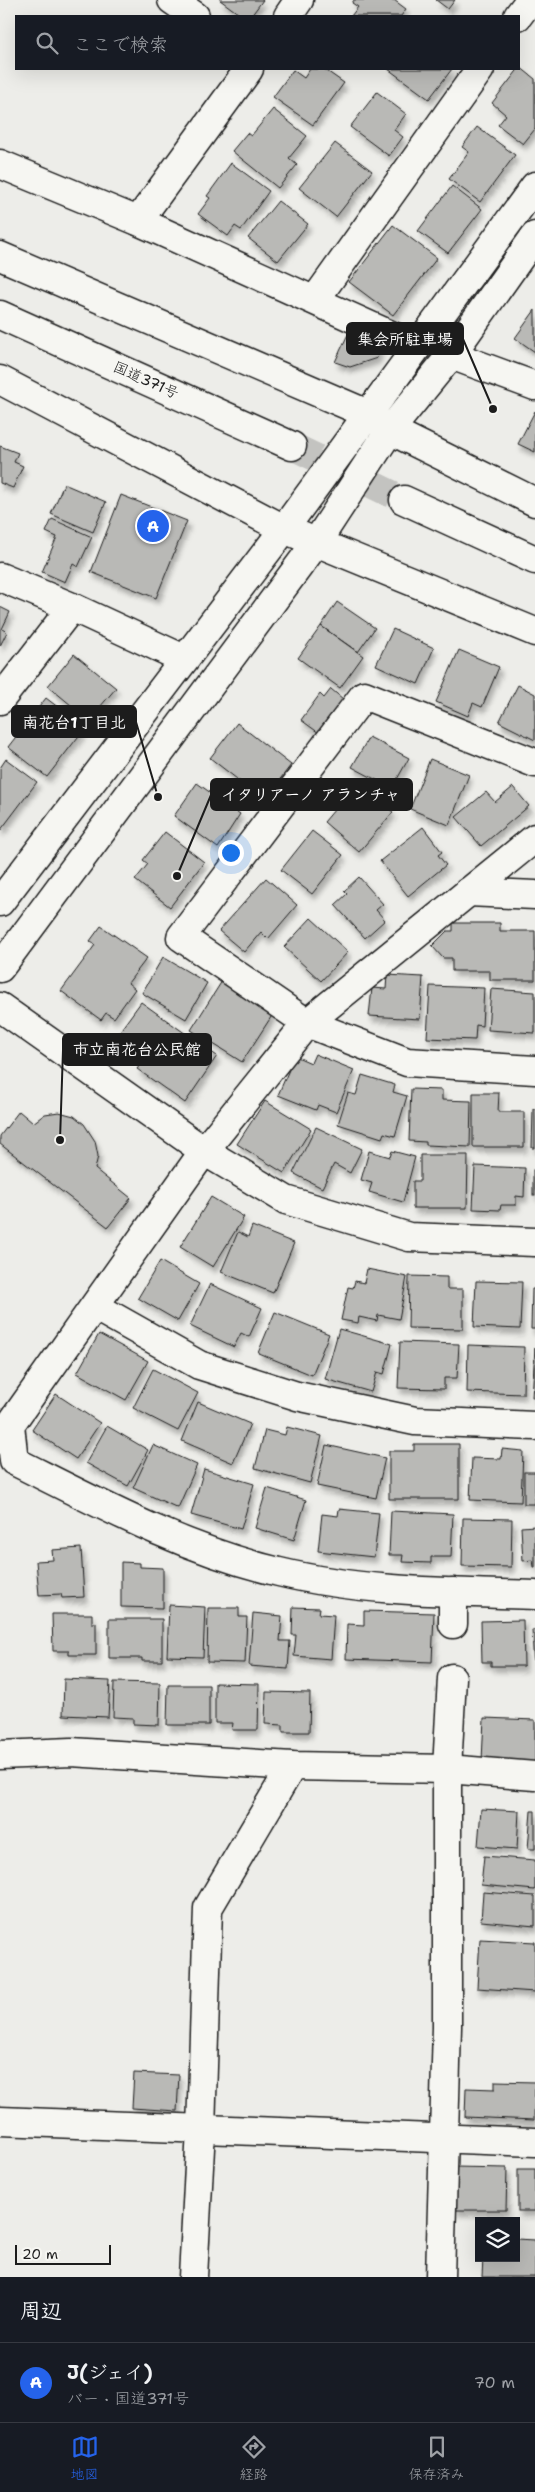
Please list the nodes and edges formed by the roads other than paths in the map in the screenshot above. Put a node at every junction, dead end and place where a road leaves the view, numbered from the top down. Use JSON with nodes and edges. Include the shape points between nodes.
{"nodes":[{"id":1,"x":172,"y":0,"type":"edge"},
{"id":2,"x":299,"y":0,"type":"edge"},
{"id":3,"x":530,"y":0,"type":"edge"},
{"id":4,"x":194,"y":15,"type":"edge"},
{"id":5,"x":289,"y":15,"type":"edge"},
{"id":6,"x":519,"y":15,"type":"edge"},
{"id":7,"x":248,"y":70,"type":"edge"},
{"id":8,"x":479,"y":70,"type":"edge"},
{"id":9,"x":0,"y":164,"type":"edge"},
{"id":10,"x":535,"y":186,"type":"edge"},
{"id":11,"x":138,"y":221,"type":"junction"},
{"id":12,"x":535,"y":236,"type":"edge"},
{"id":13,"x":0,"y":256,"type":"edge"},
{"id":14,"x":315,"y":300,"type":"junction"},
{"id":15,"x":0,"y":315,"type":"edge"},
{"id":16,"x":417,"y":347,"type":"junction"},
{"id":17,"x":451,"y":355,"type":"junction"},
{"id":18,"x":0,"y":380,"type":"edge"},
{"id":19,"x":535,"y":386,"type":"edge"},
{"id":20,"x":368,"y":414,"type":"junction"},
{"id":21,"x":390,"y":430,"type":"junction"},
{"id":22,"x":292,"y":446,"type":"tunnel mouth"},
{"id":23,"x":404,"y":500,"type":"tunnel mouth"},
{"id":24,"x":535,"y":502,"type":"edge"},
{"id":25,"x":284,"y":529,"type":"junction"},
{"id":26,"x":316,"y":543,"type":"junction"},
{"id":27,"x":535,"y":560,"type":"edge"},
{"id":28,"x":0,"y":577,"type":"edge"},
{"id":29,"x":72,"y":607,"type":"junction"},
{"id":30,"x":535,"y":632,"type":"edge"},
{"id":31,"x":184,"y":659,"type":"junction"},
{"id":32,"x":0,"y":700,"type":"edge"},
{"id":33,"x":535,"y":763,"type":"edge"},
{"id":34,"x":535,"y":838,"type":"edge"},
{"id":35,"x":468,"y":892,"type":"junction"},
{"id":36,"x":535,"y":895,"type":"edge"},
{"id":37,"x":0,"y":902,"type":"edge"},
{"id":38,"x":0,"y":968,"type":"edge"},
{"id":39,"x":0,"y":1007,"type":"edge"},
{"id":40,"x":307,"y":1023,"type":"junction"},
{"id":41,"x":535,"y":1070,"type":"edge"},
{"id":42,"x":204,"y":1151,"type":"junction"},
{"id":43,"x":535,"y":1242,"type":"edge"},
{"id":44,"x":96,"y":1307,"type":"junction"},
{"id":45,"x":535,"y":1426,"type":"edge"},
{"id":46,"x":452,"y":1592,"type":"junction"},
{"id":47,"x":535,"y":1595,"type":"edge"},
{"id":48,"x":453,"y":1624,"type":"dead end"},
{"id":49,"x":452,"y":1678,"type":"dead end"},
{"id":50,"x":0,"y":1755,"type":"edge"},
{"id":51,"x":292,"y":1766,"type":"junction"},
{"id":52,"x":447,"y":1769,"type":"junction"},
{"id":53,"x":535,"y":1776,"type":"edge"},
{"id":54,"x":0,"y":2121,"type":"edge"},
{"id":55,"x":201,"y":2130,"type":"junction"},
{"id":56,"x":443,"y":2138,"type":"junction"},
{"id":57,"x":535,"y":2142,"type":"edge"},
{"id":58,"x":193,"y":2277,"type":"edge"},
{"id":59,"x":440,"y":2277,"type":"edge"}],
"edges":[{"from":1,"to":4,"type":"main road"},
{"from":2,"to":5,"type":"main road"},
{"from":3,"to":6,"type":"main road"},
{"from":7,"to":11,"type":"main road"},
{"from":8,"to":14,"type":"main road"},
{"from":9,"to":11,"type":"main road"},
{"from":10,"to":16,"type":"main road"},
{"from":11,"to":14,"type":"main road"},
{"from":12,"to":17,"type":"main road"},
{"from":13,"to":20,"type":"main road"},
{"from":14,"to":16,"type":"main road"},
{"from":15,"to":22,"type":"main road","name":"国道371号"},
{"from":16,"to":20,"type":"main road"},
{"from":17,"to":19,"type":"main road"},
{"from":17,"to":21,"type":"main road"},
{"from":18,"to":25,"type":"main road"},
{"from":20,"to":21,"type":"main road"},
{"from":20,"to":25,"type":"main road"},
{"from":21,"to":24,"type":"main road"},
{"from":21,"to":26,"type":"main road"},
{"from":23,"to":27,"type":"main road"},
{"from":25,"to":26,"type":"main road"},
{"from":25,"to":31,"type":"main road"},
{"from":26,"to":30,"type":"main road"},
{"from":26,"to":38,"type":"main road"},
{"from":28,"to":29,"type":"main road"},
{"from":29,"to":31,"type":"main road"},
{"from":29,"to":32,"type":"main road"},
{"from":31,"to":37,"type":"main road"},
{"from":33,"to":40,"type":"main road","via":[[364,695],[181,937]]},
{"from":34,"to":35,"type":"main road"},
{"from":35,"to":36,"type":"main road"},
{"from":35,"to":40,"type":"main road"},
{"from":39,"to":42,"type":"main road"},
{"from":40,"to":41,"type":"main road","via":[[408,1062]]},
{"from":40,"to":42,"type":"main road"},
{"from":42,"to":43,"type":"main road","via":[[286,1200],[409,1237]]},
{"from":42,"to":44,"type":"main road"},
{"from":44,"to":45,"type":"main road","via":[[199,1365],[296,1396],[415,1421]]},
{"from":44,"to":46,"type":"main road","via":[[10,1425],[14,1461],[132,1520],[206,1551],[279,1572],[352,1585]]},
{"from":46,"to":47,"type":"main road"},
{"from":46,"to":48,"type":"main road"},
{"from":49,"to":52,"type":"main road"},
{"from":50,"to":51,"type":"main road","via":[[71,1752]]},
{"from":51,"to":52,"type":"main road"},
{"from":51,"to":55,"type":"main road","via":[[208,1908]]},
{"from":52,"to":53,"type":"main road"},
{"from":52,"to":56,"type":"main road","via":[[447,2027]]},
{"from":54,"to":55,"type":"main road"},
{"from":55,"to":56,"type":"main road"},
{"from":55,"to":58,"type":"main road"},
{"from":56,"to":57,"type":"main road"},
{"from":56,"to":59,"type":"main road"}]}
